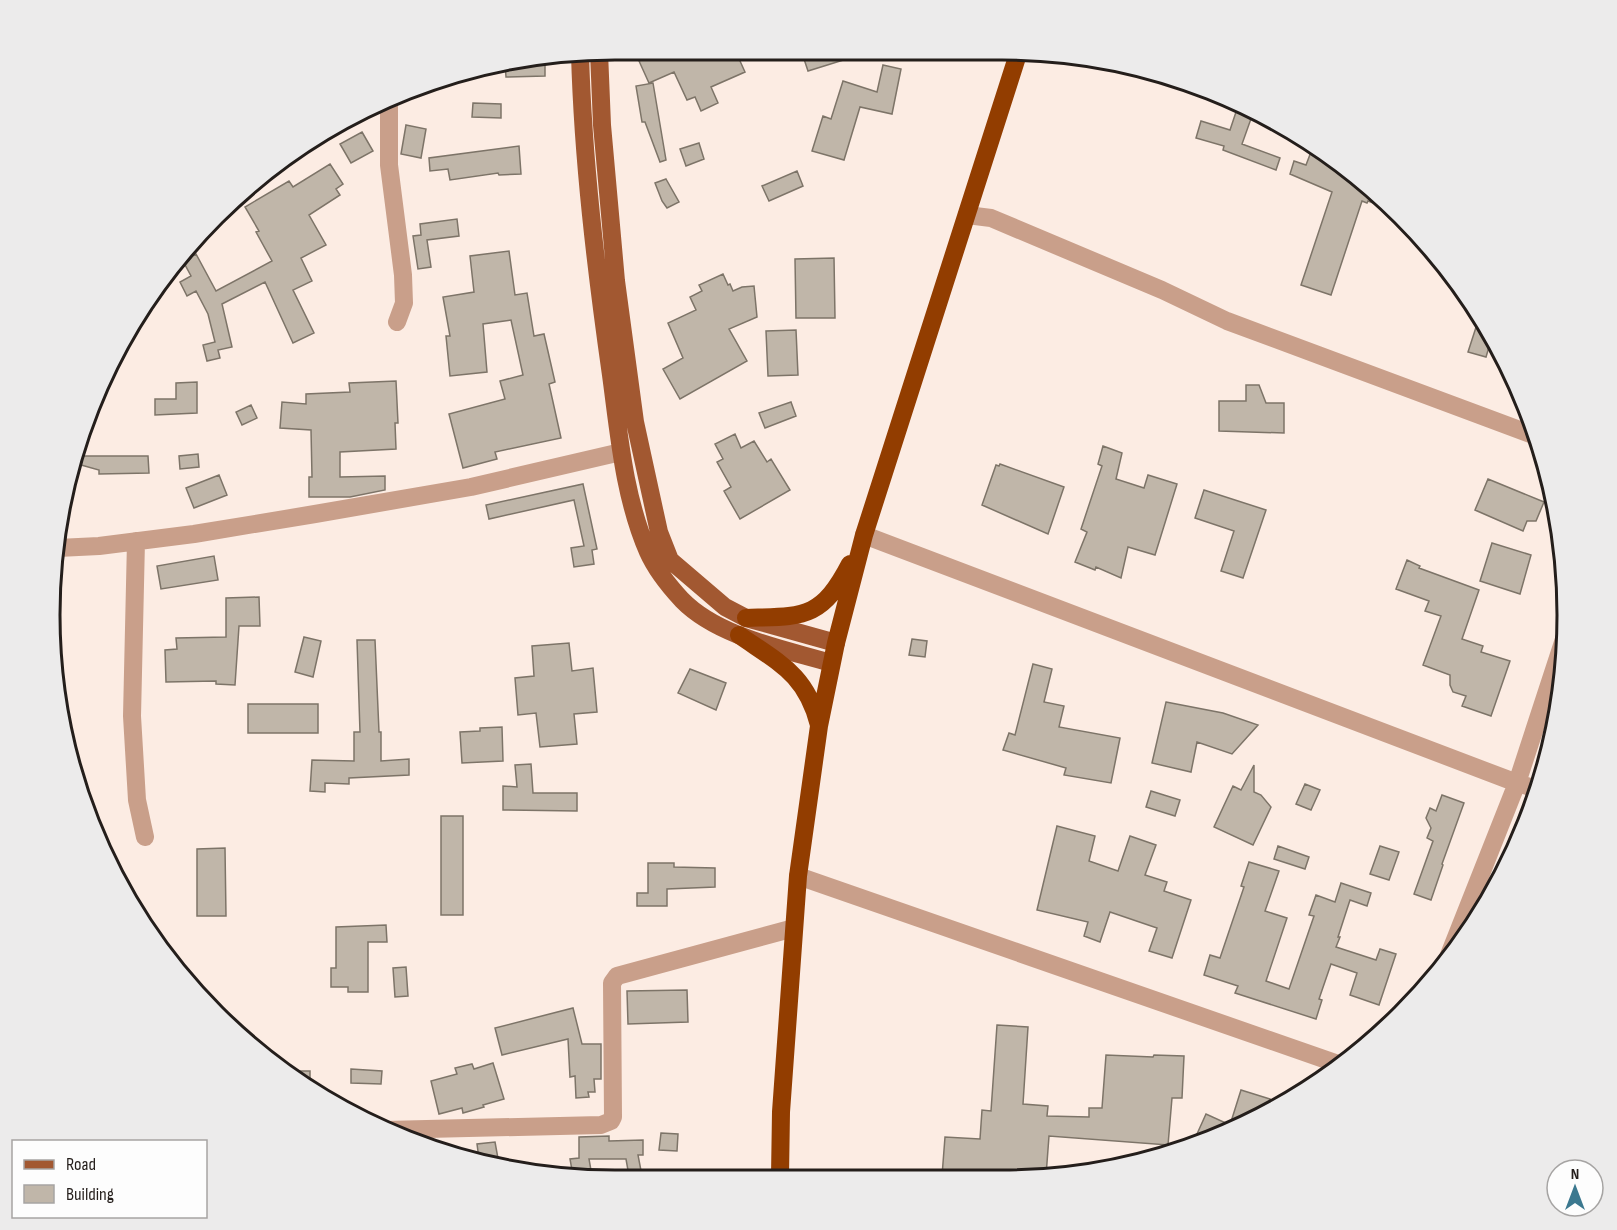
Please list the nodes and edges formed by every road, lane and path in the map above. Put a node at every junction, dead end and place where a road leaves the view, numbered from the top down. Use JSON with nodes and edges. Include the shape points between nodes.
{"nodes":[{"id":1,"x":599,"y":60,"type":"edge"},
{"id":2,"x":1016,"y":60,"type":"edge"},
{"id":3,"x":580,"y":61,"type":"edge"},
{"id":4,"x":388,"y":109,"type":"edge"},
{"id":5,"x":967,"y":215,"type":"junction"},
{"id":6,"x":397,"y":322,"type":"dead end"},
{"id":7,"x":1526,"y":432,"type":"edge"},
{"id":8,"x":621,"y":452,"type":"junction"},
{"id":9,"x":864,"y":535,"type":"junction"},
{"id":10,"x":136,"y":541,"type":"junction"},
{"id":11,"x":64,"y":548,"type":"edge"},
{"id":12,"x":742,"y":627,"type":"junction"},
{"id":13,"x":836,"y":643,"type":"junction"},
{"id":14,"x":831,"y":663,"type":"junction"},
{"id":15,"x":1554,"y":670,"type":"edge"},
{"id":16,"x":819,"y":726,"type":"junction"},
{"id":17,"x":1517,"y":783,"type":"junction"},
{"id":18,"x":1530,"y":787,"type":"edge"},
{"id":19,"x":145,"y":837,"type":"dead end"},
{"id":20,"x":798,"y":876,"type":"junction"},
{"id":21,"x":1460,"y":927,"type":"edge"},
{"id":22,"x":794,"y":928,"type":"junction"},
{"id":23,"x":1331,"y":1061,"type":"edge"},
{"id":24,"x":407,"y":1129,"type":"edge"},
{"id":25,"x":780,"y":1170,"type":"edge"}],
"edges":[{"from":1,"to":12,"type":"main road","via":[[616,281],[635,422],[659,532],[670,560],[725,607]]},
{"from":2,"to":5,"type":"highway"},
{"from":3,"to":8,"type":"main road","via":[[599,291]]},
{"from":4,"to":6,"type":"street","via":[[389,165],[403,275],[404,303]]},
{"from":5,"to":7,"type":"street","via":[[992,218],[1227,321]]},
{"from":5,"to":9,"type":"highway"},
{"from":8,"to":10,"type":"street","via":[[471,487]]},
{"from":8,"to":12,"type":"main road","via":[[636,516],[662,576],[683,602],[707,620]]},
{"from":9,"to":12,"type":"highway","via":[[841,582],[819,607]]},
{"from":9,"to":13,"type":"highway"},
{"from":9,"to":17,"type":"street"},
{"from":10,"to":11,"type":"street"},
{"from":10,"to":19,"type":"street","via":[[132,716],[136,800]]},
{"from":12,"to":13,"type":"main road"},
{"from":12,"to":14,"type":"main road"},
{"from":12,"to":16,"type":"highway","via":[[800,680]]},
{"from":13,"to":14,"type":"highway"},
{"from":14,"to":16,"type":"highway"},
{"from":15,"to":17,"type":"street"},
{"from":16,"to":20,"type":"highway"},
{"from":17,"to":18,"type":"street"},
{"from":17,"to":21,"type":"street"},
{"from":20,"to":22,"type":"highway"},
{"from":20,"to":23,"type":"street"},
{"from":22,"to":24,"type":"street","via":[[617,976],[612,983],[613,1117],[608,1124]]},
{"from":22,"to":25,"type":"highway"}]}
